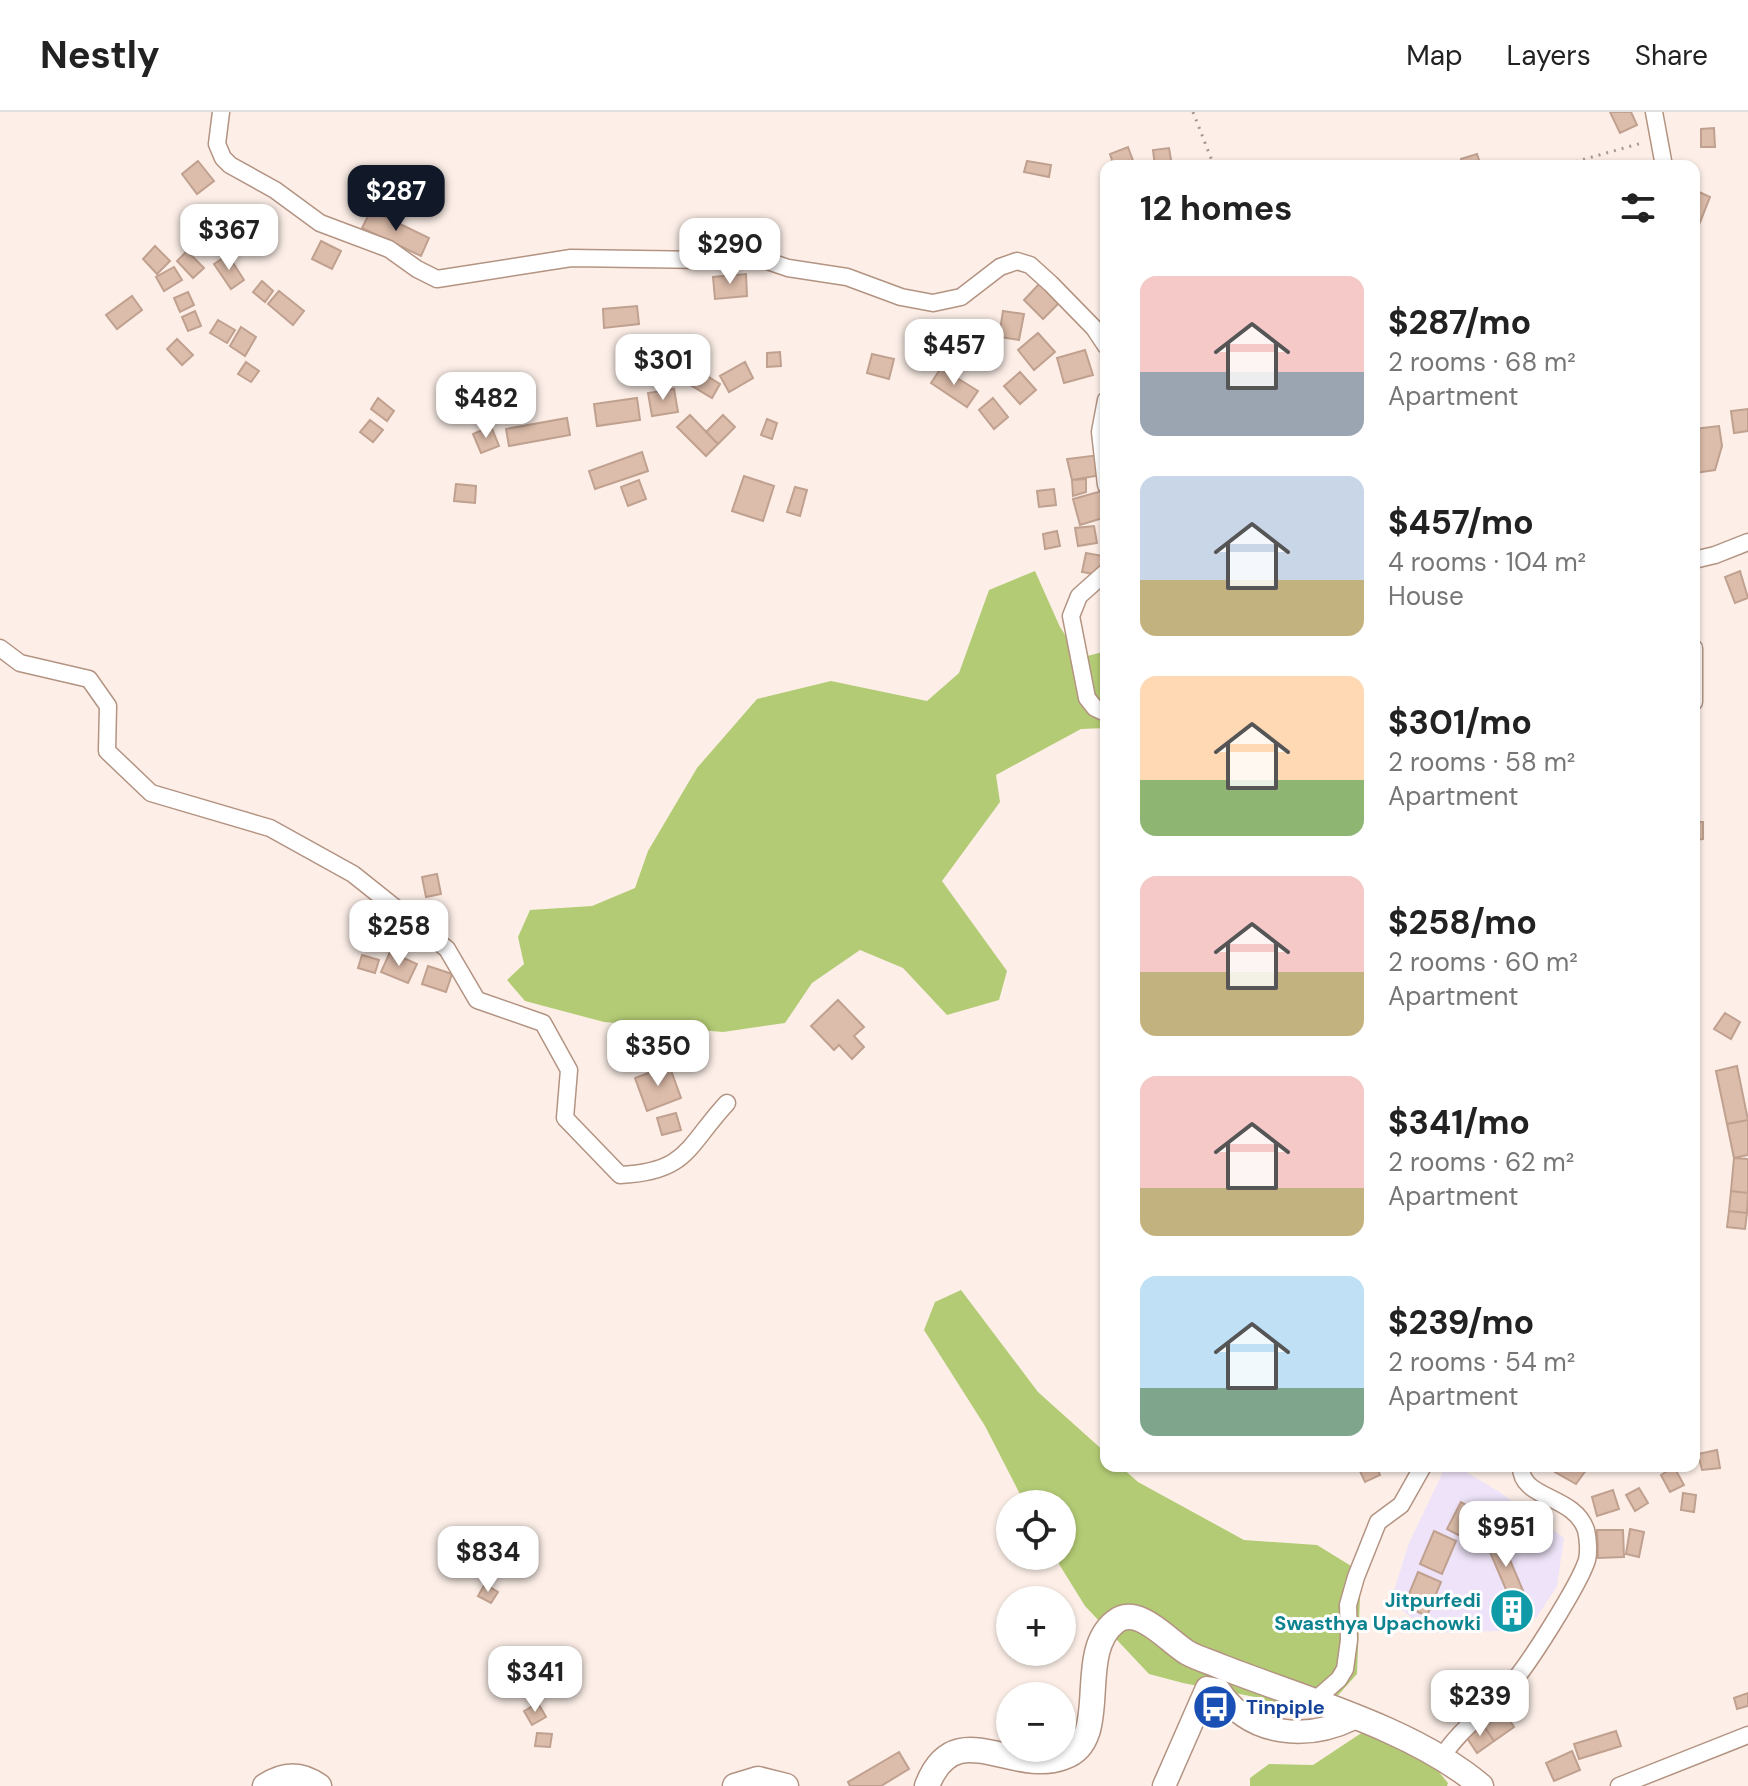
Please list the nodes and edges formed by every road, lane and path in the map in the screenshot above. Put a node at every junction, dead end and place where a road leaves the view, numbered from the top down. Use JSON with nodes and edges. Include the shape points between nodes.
{"nodes":[{"id":1,"x":221,"y":112,"type":"edge"},
{"id":2,"x":1193,"y":112,"type":"edge"},
{"id":3,"x":1654,"y":112,"type":"edge"},
{"id":4,"x":1662,"y":145,"type":"junction"},
{"id":5,"x":1212,"y":160,"type":"edge"},
{"id":6,"x":1581,"y":160,"type":"edge"},
{"id":7,"x":1663,"y":160,"type":"edge"},
{"id":8,"x":1100,"y":337,"type":"edge"},
{"id":9,"x":1748,"y":542,"type":"edge"},
{"id":10,"x":1700,"y":559,"type":"edge"},
{"id":11,"x":1100,"y":577,"type":"edge"},
{"id":12,"x":0,"y":648,"type":"edge"},
{"id":13,"x":1100,"y":710,"type":"edge"},
{"id":14,"x":727,"y":1103,"type":"dead end"},
{"id":15,"x":1420,"y":1472,"type":"edge"},
{"id":16,"x":1521,"y":1472,"type":"edge"},
{"id":17,"x":1313,"y":1702,"type":"junction"},
{"id":18,"x":1354,"y":1718,"type":"junction"},
{"id":19,"x":1748,"y":1735,"type":"edge"},
{"id":20,"x":1442,"y":1757,"type":"junction"},
{"id":21,"x":265,"y":1786,"type":"edge"},
{"id":22,"x":319,"y":1786,"type":"edge"},
{"id":23,"x":735,"y":1786,"type":"edge"},
{"id":24,"x":786,"y":1786,"type":"edge"},
{"id":25,"x":927,"y":1786,"type":"edge"},
{"id":26,"x":1164,"y":1786,"type":"edge"},
{"id":27,"x":1481,"y":1786,"type":"edge"},
{"id":28,"x":1619,"y":1786,"type":"edge"}],
"edges":[{"from":1,"to":8,"type":"street","via":[[218,151],[230,165],[320,223],[389,249],[437,279],[562,259],[706,260],[741,252],[933,303],[961,297],[1000,267],[1017,261],[1051,284]]},
{"from":2,"to":5,"type":"path"},
{"from":3,"to":4,"type":"street"},
{"from":4,"to":6,"type":"path","via":[[1645,142]]},
{"from":4,"to":7,"type":"street"},
{"from":9,"to":10,"type":"street"},
{"from":11,"to":13,"type":"street","via":[[1079,596],[1071,616],[1087,698]]},
{"from":12,"to":14,"type":"street","via":[[20,663],[89,679],[108,706],[107,751],[151,793],[270,828],[353,874],[447,949],[477,1000],[543,1023],[569,1070],[565,1118],[620,1175],[649,1174],[681,1160]]},
{"from":15,"to":17,"type":"street","via":[[1401,1505],[1378,1522],[1349,1596],[1345,1669]]},
{"from":16,"to":20,"type":"street","via":[[1526,1485],[1580,1514],[1587,1559],[1511,1685],[1454,1737]]},
{"from":17,"to":18,"type":"main road"},
{"from":17,"to":25,"type":"main road","via":[[1187,1653],[1139,1621],[1119,1619],[1096,1648],[1090,1720],[1074,1752],[1035,1762],[960,1750],[938,1762]]},
{"from":18,"to":20,"type":"main road"},
{"from":18,"to":26,"type":"street","via":[[1332,1729],[1284,1733],[1261,1727],[1219,1690],[1207,1688]]},
{"from":19,"to":28,"type":"street"},
{"from":20,"to":27,"type":"main road"},
{"from":21,"to":22,"type":"main road","via":[[291,1776]]},
{"from":23,"to":24,"type":"main road","via":[[758,1779]]}]}
